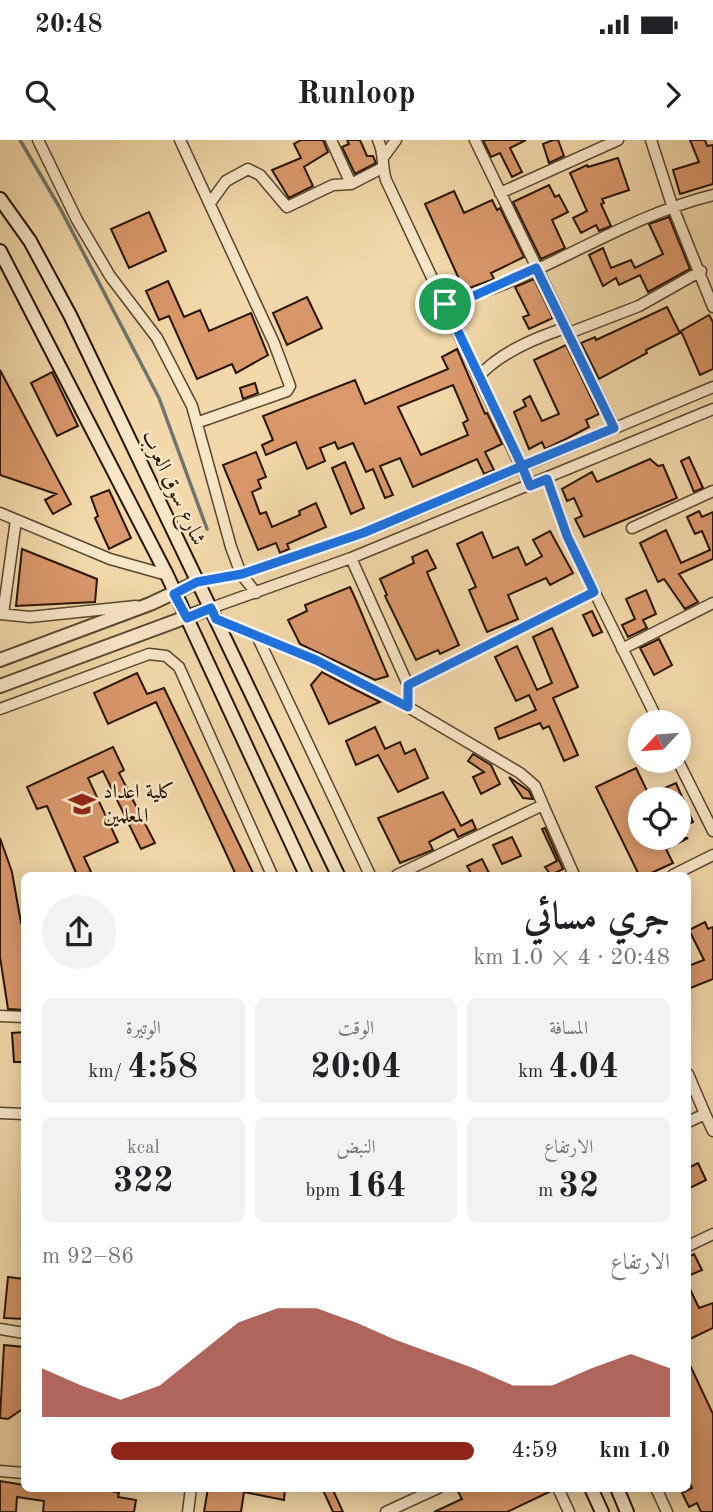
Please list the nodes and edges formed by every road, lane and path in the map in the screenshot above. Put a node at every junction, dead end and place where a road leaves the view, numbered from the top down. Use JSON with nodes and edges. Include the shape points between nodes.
{"nodes":[{"id":1,"x":38,"y":140,"type":"edge"},
{"id":2,"x":180,"y":140,"type":"edge"},
{"id":3,"x":331,"y":140,"type":"edge"},
{"id":4,"x":378,"y":140,"type":"edge"},
{"id":5,"x":396,"y":140,"type":"edge"},
{"id":6,"x":475,"y":140,"type":"edge"},
{"id":7,"x":618,"y":140,"type":"edge"},
{"id":8,"x":651,"y":140,"type":"edge"},
{"id":9,"x":385,"y":155,"type":"junction"},
{"id":10,"x":382,"y":168,"type":"junction"},
{"id":11,"x":351,"y":184,"type":"junction"},
{"id":12,"x":500,"y":193,"type":"junction"},
{"id":13,"x":713,"y":195,"type":"edge"},
{"id":14,"x":0,"y":198,"type":"edge"},
{"id":15,"x":210,"y":203,"type":"junction"},
{"id":16,"x":673,"y":205,"type":"junction"},
{"id":17,"x":0,"y":251,"type":"edge"},
{"id":18,"x":536,"y":268,"type":"junction"},
{"id":19,"x":713,"y":273,"type":"edge"},
{"id":20,"x":701,"y":275,"type":"junction"},
{"id":21,"x":445,"y":304,"type":"junction"},
{"id":22,"x":713,"y":307,"type":"edge"},
{"id":23,"x":567,"y":331,"type":"junction"},
{"id":24,"x":479,"y":376,"type":"junction"},
{"id":25,"x":713,"y":387,"type":"edge"},
{"id":26,"x":713,"y":409,"type":"edge"},
{"id":27,"x":199,"y":422,"type":"junction"},
{"id":28,"x":614,"y":428,"type":"junction"},
{"id":29,"x":522,"y":466,"type":"junction"},
{"id":30,"x":547,"y":479,"type":"junction"},
{"id":31,"x":530,"y":486,"type":"junction"},
{"id":32,"x":713,"y":491,"type":"edge"},
{"id":33,"x":0,"y":513,"type":"edge"},
{"id":34,"x":16,"y":520,"type":"junction"},
{"id":35,"x":632,"y":528,"type":"dead end"},
{"id":36,"x":351,"y":558,"type":"junction"},
{"id":37,"x":242,"y":574,"type":"junction"},
{"id":38,"x":167,"y":575,"type":"junction"},
{"id":39,"x":197,"y":582,"type":"junction"},
{"id":40,"x":594,"y":592,"type":"junction"},
{"id":41,"x":256,"y":593,"type":"junction"},
{"id":42,"x":174,"y":594,"type":"junction"},
{"id":43,"x":713,"y":603,"type":"edge"},
{"id":44,"x":150,"y":604,"type":"junction"},
{"id":45,"x":1,"y":614,"type":"edge"},
{"id":46,"x":214,"y":614,"type":"junction"},
{"id":47,"x":187,"y":618,"type":"junction"},
{"id":48,"x":257,"y":636,"type":"junction"},
{"id":49,"x":622,"y":649,"type":"junction"},
{"id":50,"x":0,"y":660,"type":"edge"},
{"id":51,"x":408,"y":685,"type":"junction"},
{"id":52,"x":0,"y":686,"type":"edge"},
{"id":53,"x":408,"y":707,"type":"junction"},
{"id":54,"x":0,"y":709,"type":"edge"},
{"id":55,"x":652,"y":710,"type":"edge"},
{"id":56,"x":684,"y":774,"type":"edge"},
{"id":57,"x":543,"y":805,"type":"junction"},
{"id":58,"x":713,"y":831,"type":"edge"},
{"id":59,"x":713,"y":855,"type":"edge"},
{"id":60,"x":271,"y":872,"type":"edge"},
{"id":61,"x":305,"y":872,"type":"edge"},
{"id":62,"x":337,"y":872,"type":"edge"},
{"id":63,"x":369,"y":872,"type":"edge"},
{"id":64,"x":403,"y":872,"type":"edge"},
{"id":65,"x":573,"y":872,"type":"edge"},
{"id":66,"x":679,"y":872,"type":"edge"},
{"id":67,"x":0,"y":1016,"type":"edge"},
{"id":68,"x":21,"y":1017,"type":"edge"},
{"id":69,"x":691,"y":1081,"type":"edge"},
{"id":70,"x":0,"y":1113,"type":"edge"},
{"id":71,"x":21,"y":1114,"type":"edge"},
{"id":72,"x":705,"y":1114,"type":"junction"},
{"id":73,"x":691,"y":1121,"type":"edge"},
{"id":74,"x":713,"y":1131,"type":"edge"},
{"id":75,"x":713,"y":1234,"type":"edge"},
{"id":76,"x":691,"y":1244,"type":"edge"},
{"id":77,"x":0,"y":1329,"type":"edge"},
{"id":78,"x":21,"y":1332,"type":"edge"},
{"id":79,"x":0,"y":1471,"type":"edge"},
{"id":80,"x":21,"y":1473,"type":"edge"},
{"id":81,"x":189,"y":1492,"type":"edge"},
{"id":82,"x":429,"y":1492,"type":"edge"},
{"id":83,"x":560,"y":1492,"type":"edge"},
{"id":84,"x":592,"y":1492,"type":"edge"},
{"id":85,"x":619,"y":1492,"type":"edge"},
{"id":86,"x":658,"y":1492,"type":"edge"},
{"id":87,"x":599,"y":1510,"type":"edge"},
{"id":88,"x":188,"y":1512,"type":"edge"},
{"id":89,"x":386,"y":1512,"type":"edge"},
{"id":90,"x":569,"y":1512,"type":"edge"},
{"id":91,"x":627,"y":1512,"type":"edge"},
{"id":92,"x":667,"y":1512,"type":"edge"}],
"edges":[{"from":1,"to":27,"type":"street","via":[[77,220],[110,276],[157,338]]},
{"from":2,"to":15,"type":"street"},
{"from":3,"to":11,"type":"street"},
{"from":4,"to":9,"type":"street"},
{"from":5,"to":9,"type":"street"},
{"from":6,"to":12,"type":"street"},
{"from":7,"to":12,"type":"street"},
{"from":8,"to":16,"type":"street"},
{"from":9,"to":10,"type":"street"},
{"from":10,"to":11,"type":"street"},
{"from":10,"to":21,"type":"street"},
{"from":11,"to":15,"type":"street","via":[[332,185],[287,207],[260,175],[248,169],[226,181]]},
{"from":12,"to":18,"type":"street"},
{"from":13,"to":16,"type":"street"},
{"from":14,"to":39,"type":"main road","name":"شارع سوق العرب","via":[[65,305]]},
{"from":15,"to":27,"type":"street","via":[[290,386],[287,391]]},
{"from":16,"to":18,"type":"street"},
{"from":16,"to":20,"type":"street"},
{"from":17,"to":38,"type":"main road"},
{"from":18,"to":21,"type":"street"},
{"from":18,"to":23,"type":"street"},
{"from":19,"to":20,"type":"street"},
{"from":20,"to":22,"type":"street"},
{"from":20,"to":23,"type":"street","via":[[639,306]]},
{"from":21,"to":24,"type":"street"},
{"from":23,"to":24,"type":"street","via":[[540,337]]},
{"from":23,"to":28,"type":"street"},
{"from":24,"to":29,"type":"street"},
{"from":25,"to":28,"type":"street"},
{"from":26,"to":30,"type":"street"},
{"from":27,"to":37,"type":"street","via":[[220,513]]},
{"from":28,"to":29,"type":"street"},
{"from":29,"to":31,"type":"street"},
{"from":29,"to":37,"type":"street","via":[[363,533]]},
{"from":30,"to":31,"type":"street"},
{"from":30,"to":40,"type":"street"},
{"from":31,"to":36,"type":"street"},
{"from":32,"to":35,"type":"street"},
{"from":33,"to":34,"type":"street"},
{"from":34,"to":38,"type":"street","via":[[110,559]]},
{"from":34,"to":45,"type":"street"},
{"from":36,"to":41,"type":"street"},
{"from":36,"to":51,"type":"street"},
{"from":37,"to":39,"type":"street"},
{"from":37,"to":41,"type":"street"},
{"from":38,"to":42,"type":"main road"},
{"from":39,"to":42,"type":"main road"},
{"from":39,"to":46,"type":"main road","name":"شارع سوق العرب"},
{"from":40,"to":49,"type":"street"},
{"from":40,"to":51,"type":"street"},
{"from":41,"to":46,"type":"street"},
{"from":42,"to":44,"type":"main road"},
{"from":42,"to":47,"type":"main road"},
{"from":43,"to":49,"type":"street"},
{"from":44,"to":45,"type":"street","via":[[30,617]]},
{"from":44,"to":50,"type":"main road"},
{"from":46,"to":47,"type":"main road"},
{"from":46,"to":48,"type":"street"},
{"from":46,"to":62,"type":"main road","name":"شارع سوق العرب"},
{"from":47,"to":52,"type":"main road"},
{"from":47,"to":61,"type":"main road"},
{"from":48,"to":53,"type":"street"},
{"from":48,"to":63,"type":"street"},
{"from":49,"to":55,"type":"street"},
{"from":51,"to":53,"type":"street"},
{"from":53,"to":57,"type":"street","via":[[520,773],[535,786]]},
{"from":54,"to":60,"type":"street","via":[[149,654],[166,656],[179,667]]},
{"from":56,"to":58,"type":"street"},
{"from":57,"to":64,"type":"street"},
{"from":57,"to":65,"type":"street"},
{"from":59,"to":66,"type":"street"},
{"from":67,"to":68,"type":"street"},
{"from":69,"to":72,"type":"street"},
{"from":70,"to":71,"type":"street"},
{"from":72,"to":73,"type":"street"},
{"from":72,"to":74,"type":"street"},
{"from":75,"to":76,"type":"street"},
{"from":77,"to":78,"type":"street"},
{"from":79,"to":80,"type":"street"},
{"from":81,"to":88,"type":"street"},
{"from":82,"to":89,"type":"street"},
{"from":83,"to":90,"type":"street"},
{"from":84,"to":87,"type":"main road"},
{"from":85,"to":91,"type":"main road"},
{"from":86,"to":92,"type":"street"}]}
